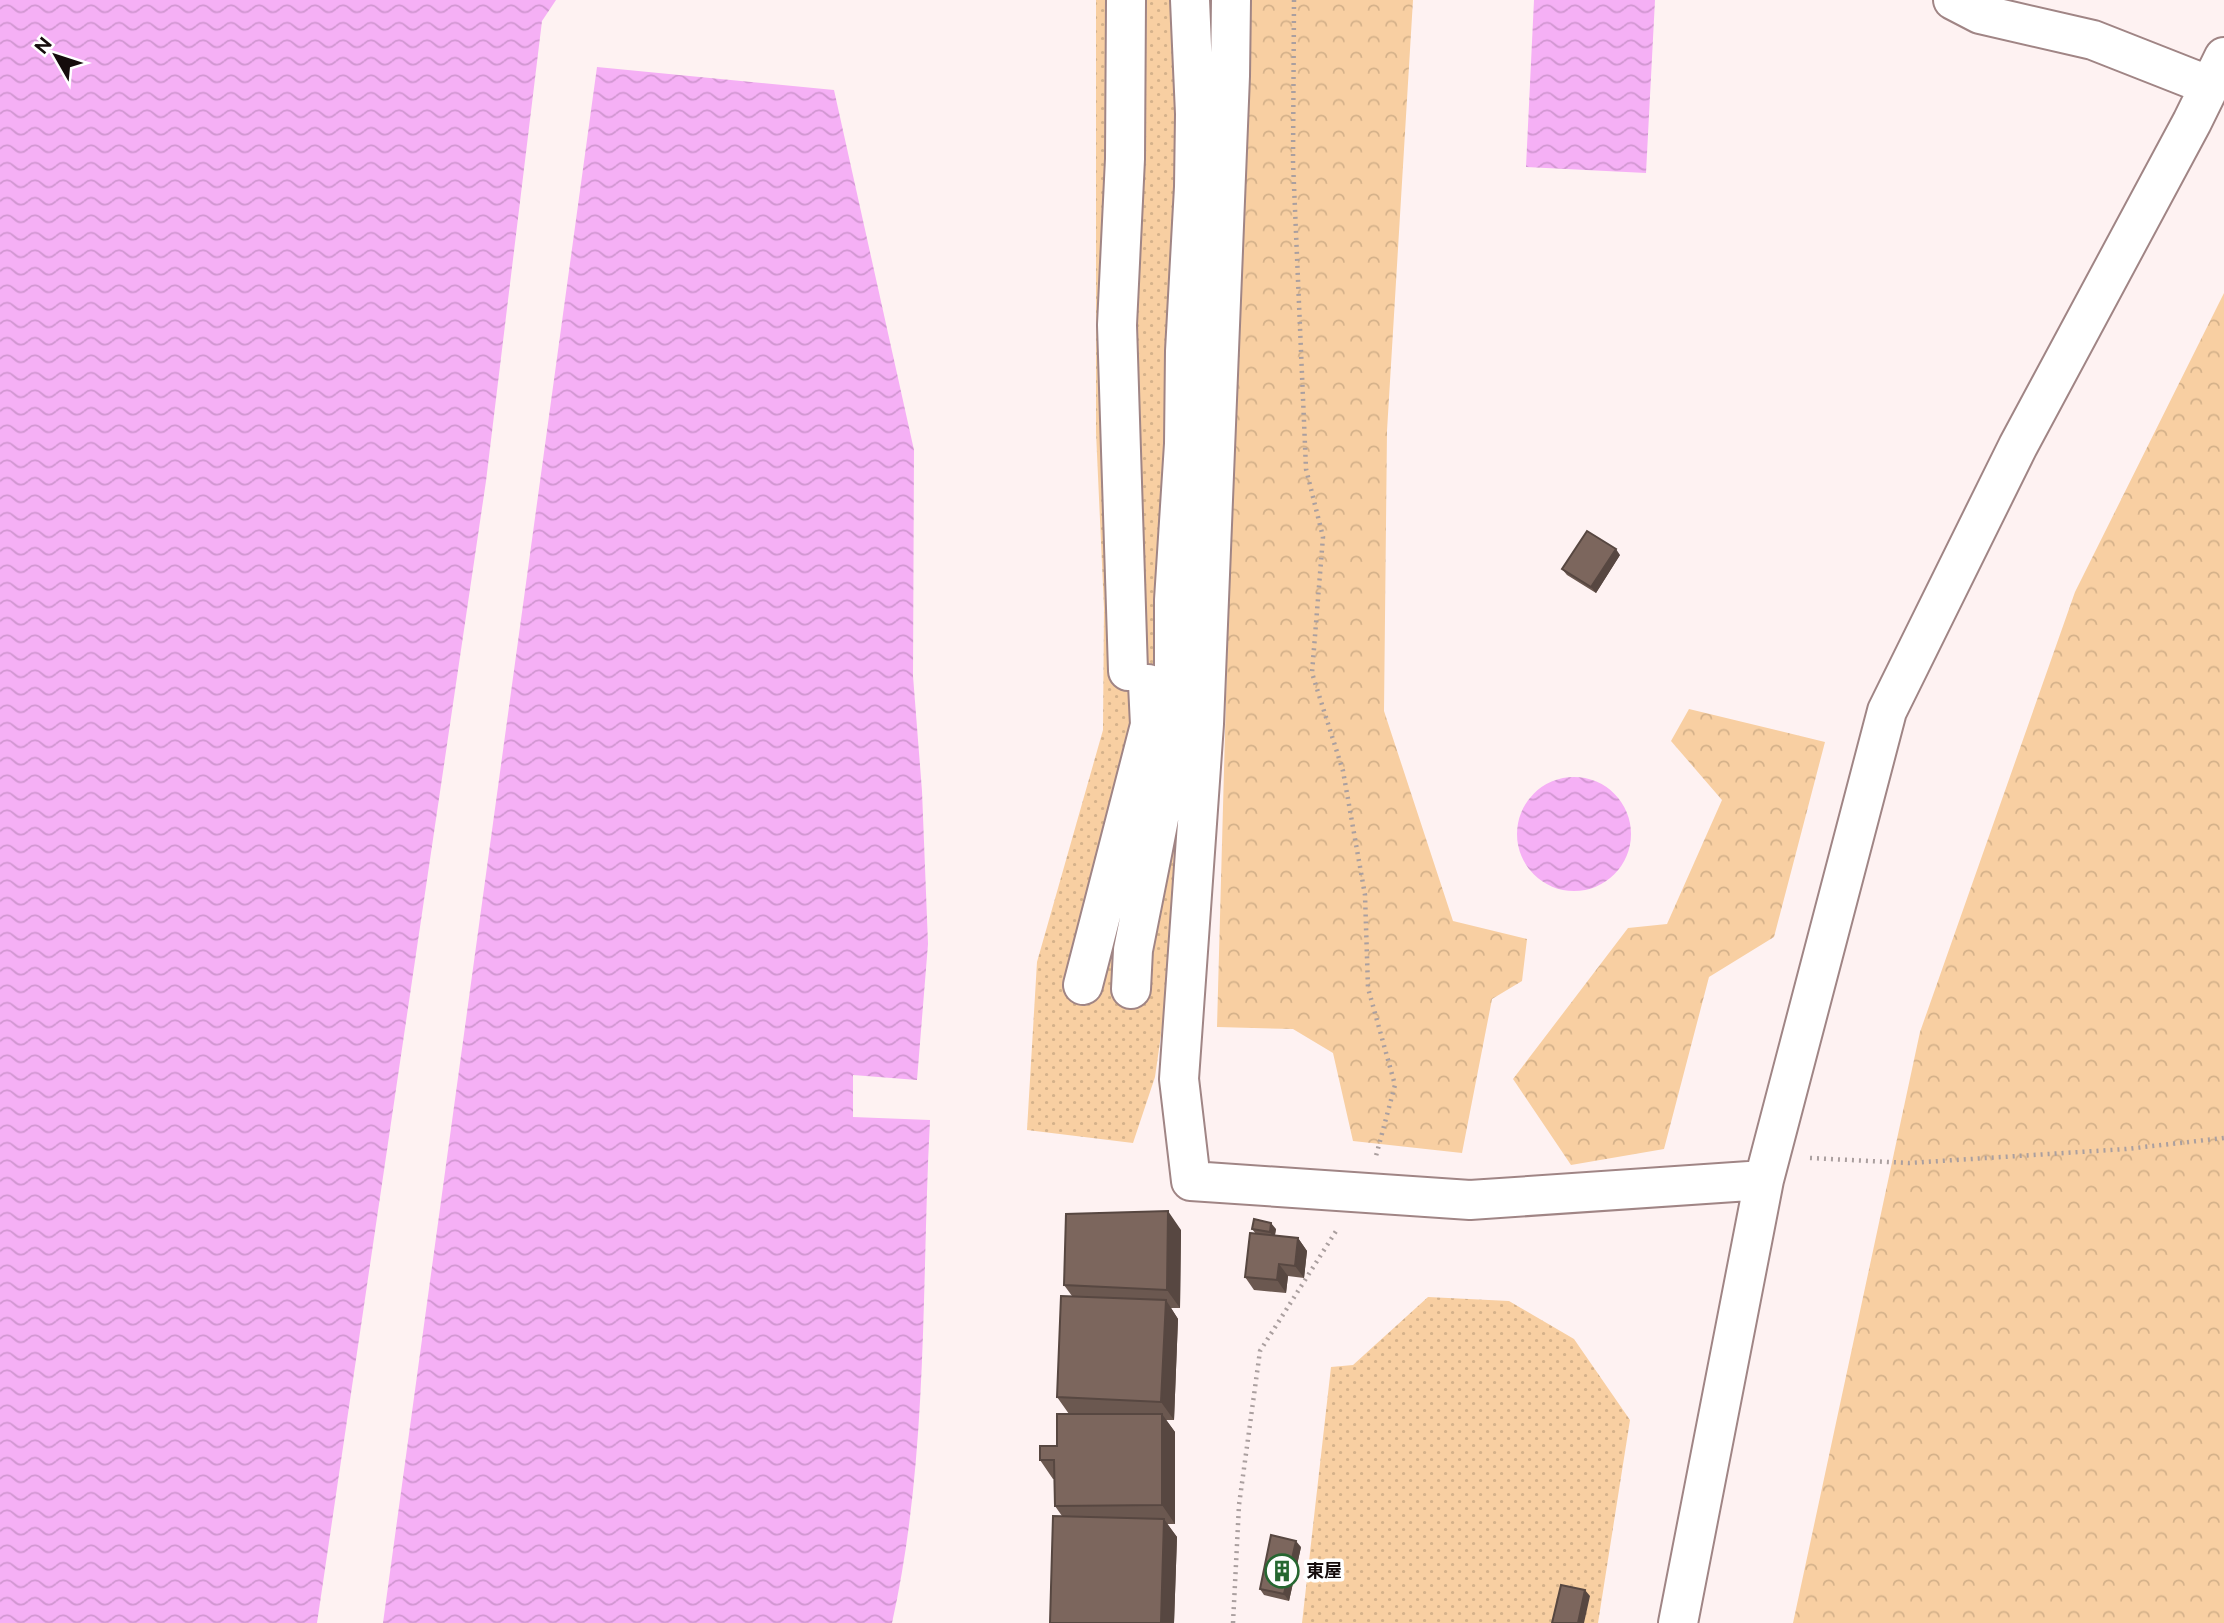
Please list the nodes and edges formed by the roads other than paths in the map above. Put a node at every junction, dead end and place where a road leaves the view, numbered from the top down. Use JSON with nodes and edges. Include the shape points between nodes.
{"nodes":[{"id":1,"x":1126,"y":0,"type":"edge"},
{"id":2,"x":1190,"y":0,"type":"edge"},
{"id":3,"x":1231,"y":0,"type":"edge"},
{"id":4,"x":1953,"y":0,"type":"edge"},
{"id":5,"x":2217,"y":72,"type":"edge"},
{"id":6,"x":1126,"y":585,"type":"junction"},
{"id":7,"x":1128,"y":671,"type":"dead end"},
{"id":8,"x":1083,"y":985,"type":"dead end"},
{"id":9,"x":1131,"y":989,"type":"dead end"},
{"id":10,"x":1764,"y":1180,"type":"junction"},
{"id":11,"x":1678,"y":1623,"type":"edge"}],
"edges":[{"from":1,"to":6,"type":"street","via":[[1118,325]]},
{"from":2,"to":9,"type":"street","via":[[1194,187],[1174,600],[1174,743],[1133,950]]},
{"from":3,"to":10,"type":"street","via":[[1204,724],[1179,1079],[1191,1181],[1471,1200]]},
{"from":4,"to":5,"type":"street","via":[[1980,14]]},
{"from":5,"to":10,"type":"street","via":[[2018,446],[1887,711]]},
{"from":6,"to":7,"type":"street"},
{"from":6,"to":8,"type":"street","via":[[1143,584],[1150,725]]},
{"from":10,"to":11,"type":"street"}]}
